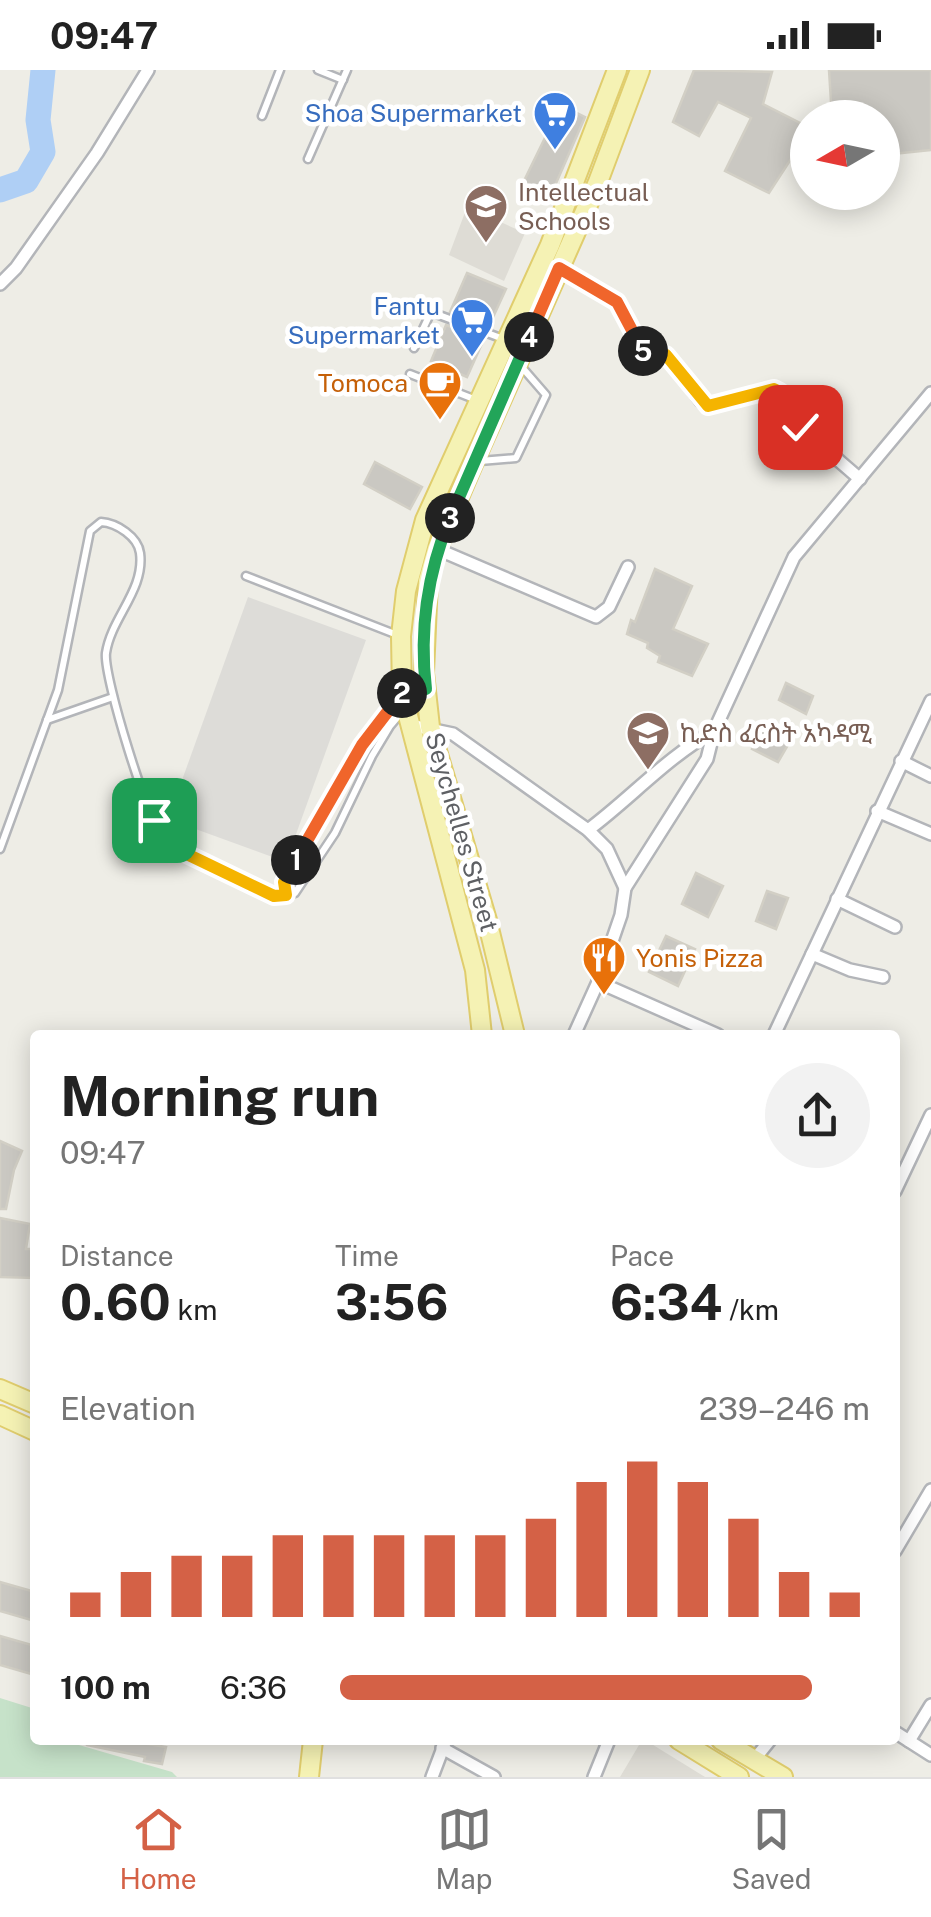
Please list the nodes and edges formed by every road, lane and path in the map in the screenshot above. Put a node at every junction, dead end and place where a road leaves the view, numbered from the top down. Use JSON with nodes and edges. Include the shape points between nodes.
{"nodes":[{"id":1,"x":148,"y":70,"type":"edge"},
{"id":2,"x":280,"y":70,"type":"edge"},
{"id":3,"x":318,"y":70,"type":"edge"},
{"id":4,"x":348,"y":70,"type":"edge"},
{"id":5,"x":617,"y":70,"type":"edge"},
{"id":6,"x":640,"y":70,"type":"edge"},
{"id":7,"x":343,"y":80,"type":"junction"},
{"id":8,"x":262,"y":116,"type":"dead end"},
{"id":9,"x":308,"y":159,"type":"dead end"},
{"id":10,"x":559,"y":268,"type":"junction"},
{"id":11,"x":0,"y":284,"type":"edge"},
{"id":12,"x":507,"y":340,"type":"junction"},
{"id":13,"x":414,"y":348,"type":"dead end"},
{"id":14,"x":518,"y":363,"type":"junction"},
{"id":15,"x":410,"y":374,"type":"dead end"},
{"id":16,"x":931,"y":393,"type":"edge"},
{"id":17,"x":480,"y":402,"type":"junction"},
{"id":18,"x":474,"y":462,"type":"junction"},
{"id":19,"x":860,"y":479,"type":"junction"},
{"id":20,"x":437,"y":549,"type":"junction"},
{"id":21,"x":628,"y":567,"type":"dead end"},
{"id":22,"x":246,"y":576,"type":"dead end"},
{"id":23,"x":401,"y":636,"type":"junction"},
{"id":24,"x":427,"y":696,"type":"junction"},
{"id":25,"x":113,"y":697,"type":"junction"},
{"id":26,"x":931,"y":701,"type":"edge"},
{"id":27,"x":406,"y":708,"type":"junction"},
{"id":28,"x":46,"y":721,"type":"junction"},
{"id":29,"x":430,"y":727,"type":"junction"},
{"id":30,"x":714,"y":732,"type":"junction"},
{"id":31,"x":901,"y":761,"type":"junction"},
{"id":32,"x":931,"y":776,"type":"edge"},
{"id":33,"x":877,"y":811,"type":"junction"},
{"id":34,"x":588,"y":830,"type":"junction"},
{"id":35,"x":931,"y":834,"type":"edge"},
{"id":36,"x":0,"y":849,"type":"edge"},
{"id":37,"x":625,"y":888,"type":"junction"},
{"id":38,"x":286,"y":895,"type":"junction"},
{"id":39,"x":837,"y":899,"type":"junction"},
{"id":40,"x":895,"y":926,"type":"dead end"},
{"id":41,"x":812,"y":954,"type":"junction"},
{"id":42,"x":883,"y":977,"type":"dead end"},
{"id":43,"x":598,"y":982,"type":"junction"},
{"id":44,"x":481,"y":1030,"type":"edge"},
{"id":45,"x":514,"y":1030,"type":"edge"},
{"id":46,"x":576,"y":1030,"type":"edge"},
{"id":47,"x":707,"y":1030,"type":"edge"},
{"id":48,"x":776,"y":1030,"type":"edge"},
{"id":49,"x":931,"y":1115,"type":"edge"},
{"id":50,"x":900,"y":1180,"type":"edge"},
{"id":51,"x":0,"y":1389,"type":"edge"},
{"id":52,"x":30,"y":1402,"type":"edge"},
{"id":53,"x":0,"y":1416,"type":"edge"},
{"id":54,"x":30,"y":1429,"type":"edge"},
{"id":55,"x":931,"y":1490,"type":"edge"},
{"id":56,"x":900,"y":1543,"type":"edge"},
{"id":57,"x":931,"y":1705,"type":"edge"},
{"id":58,"x":900,"y":1735,"type":"edge"},
{"id":59,"x":909,"y":1741,"type":"junction"},
{"id":60,"x":312,"y":1745,"type":"edge"},
{"id":61,"x":444,"y":1745,"type":"edge"},
{"id":62,"x":446,"y":1745,"type":"edge"},
{"id":63,"x":606,"y":1745,"type":"edge"},
{"id":64,"x":687,"y":1745,"type":"edge"},
{"id":65,"x":729,"y":1745,"type":"edge"},
{"id":66,"x":766,"y":1745,"type":"edge"},
{"id":67,"x":931,"y":1755,"type":"edge"},
{"id":68,"x":754,"y":1760,"type":"junction"},
{"id":69,"x":310,"y":1777,"type":"edge"},
{"id":70,"x":432,"y":1777,"type":"edge"},
{"id":71,"x":494,"y":1777,"type":"edge"},
{"id":72,"x":594,"y":1777,"type":"edge"},
{"id":73,"x":739,"y":1777,"type":"edge"},
{"id":74,"x":783,"y":1777,"type":"edge"}],
"edges":[{"from":1,"to":11,"type":"street","via":[[97,153]]},
{"from":2,"to":8,"type":"lane"},
{"from":3,"to":7,"type":"lane"},
{"from":4,"to":7,"type":"lane"},
{"from":5,"to":12,"type":"main road","name":"Seychelles Street"},
{"from":6,"to":10,"type":"main road","name":"Seychelles Street"},
{"from":7,"to":9,"type":"lane"},
{"from":10,"to":14,"type":"main road","name":"Seychelles Street"},
{"from":10,"to":19,"type":"street","via":[[617,302],[643,352],[666,355],[701,401],[715,407],[774,389],[800,427]]},
{"from":12,"to":13,"type":"lane","via":[[432,312]]},
{"from":12,"to":17,"type":"main road","name":"Seychelles Street"},
{"from":14,"to":18,"type":"main road","name":"Seychelles Street"},
{"from":14,"to":18,"type":"lane","via":[[546,395],[516,458]]},
{"from":15,"to":17,"type":"lane"},
{"from":16,"to":19,"type":"street"},
{"from":17,"to":23,"type":"main road","name":"Seychelles Street","via":[[425,520]]},
{"from":18,"to":20,"type":"main road","name":"Seychelles Street"},
{"from":19,"to":30,"type":"street","via":[[794,557]]},
{"from":20,"to":21,"type":"street","via":[[596,617],[609,607]]},
{"from":20,"to":24,"type":"main road","name":"Seychelles Street","via":[[423,634]]},
{"from":22,"to":23,"type":"lane"},
{"from":23,"to":27,"type":"main road","name":"Seychelles Street"},
{"from":24,"to":27,"type":"lane"},
{"from":24,"to":27,"type":"lane"},
{"from":24,"to":29,"type":"main road","name":"Seychelles Street"},
{"from":25,"to":28,"type":"lane"},
{"from":25,"to":28,"type":"lane","via":[[107,647],[141,570],[140,554],[134,538],[102,522],[90,531]]},
{"from":25,"to":38,"type":"lane","via":[[166,844],[274,896]]},
{"from":26,"to":31,"type":"street"},
{"from":27,"to":29,"type":"street"},
{"from":27,"to":38,"type":"lane","via":[[372,756],[318,863],[300,889]]},
{"from":27,"to":38,"type":"lane","via":[[379,720],[284,882]]},
{"from":27,"to":44,"type":"main road","name":"Seychelles Street","via":[[475,970]]},
{"from":28,"to":36,"type":"lane"},
{"from":29,"to":34,"type":"street","via":[[453,734]]},
{"from":29,"to":45,"type":"main road","name":"Seychelles Street"},
{"from":30,"to":34,"type":"street","via":[[686,746]]},
{"from":30,"to":37,"type":"street","via":[[706,759]]},
{"from":31,"to":32,"type":"street"},
{"from":31,"to":33,"type":"street"},
{"from":33,"to":35,"type":"street"},
{"from":33,"to":39,"type":"street"},
{"from":34,"to":37,"type":"street"},
{"from":37,"to":43,"type":"street"},
{"from":39,"to":40,"type":"street"},
{"from":39,"to":41,"type":"street"},
{"from":41,"to":42,"type":"street"},
{"from":41,"to":48,"type":"street"},
{"from":43,"to":46,"type":"street"},
{"from":43,"to":47,"type":"street"},
{"from":49,"to":50,"type":"street"},
{"from":51,"to":52,"type":"main road"},
{"from":53,"to":54,"type":"main road"},
{"from":55,"to":56,"type":"street"},
{"from":57,"to":59,"type":"street"},
{"from":58,"to":59,"type":"street"},
{"from":59,"to":67,"type":"street"},
{"from":60,"to":69,"type":"main road"},
{"from":61,"to":70,"type":"street"},
{"from":62,"to":71,"type":"street"},
{"from":63,"to":72,"type":"street"},
{"from":64,"to":73,"type":"main road"},
{"from":65,"to":68,"type":"main road"},
{"from":66,"to":68,"type":"street"},
{"from":68,"to":74,"type":"main road"}]}
